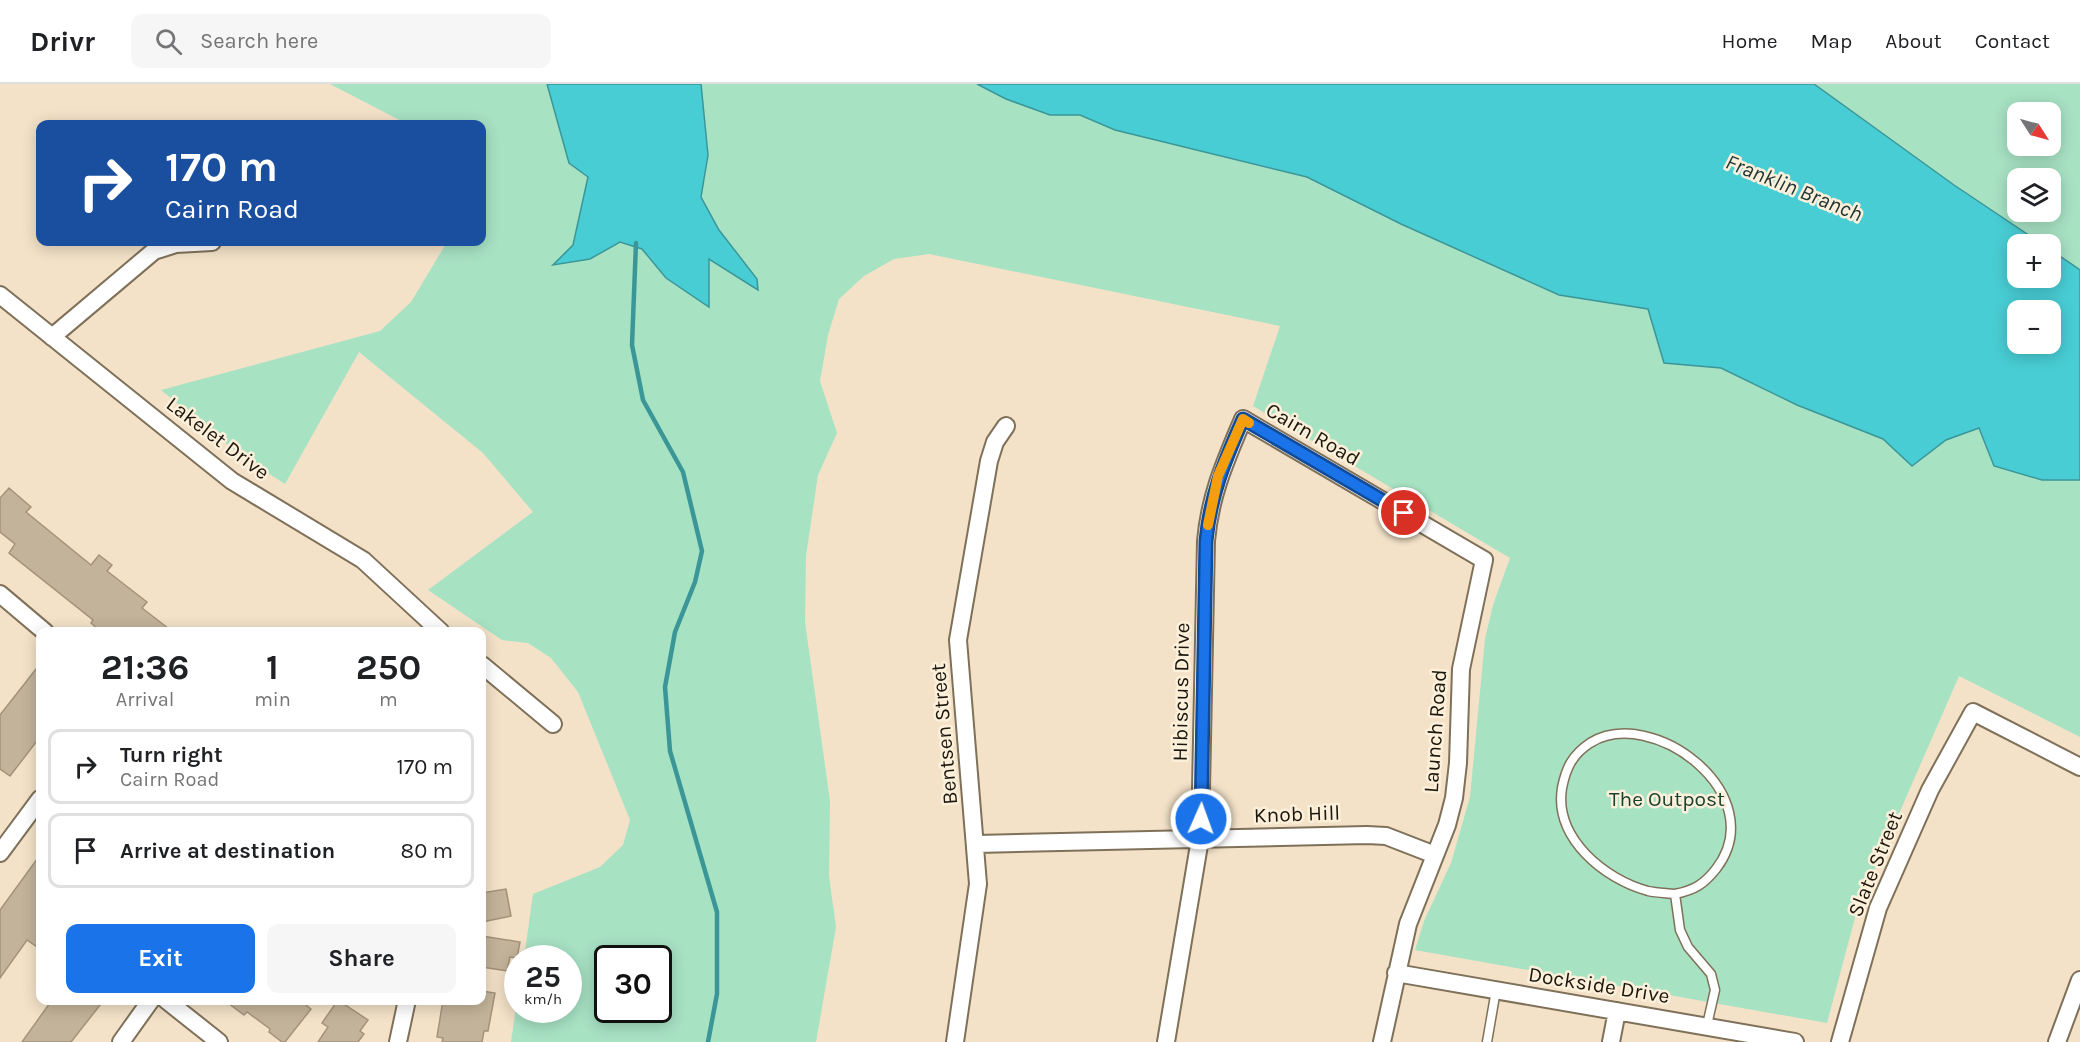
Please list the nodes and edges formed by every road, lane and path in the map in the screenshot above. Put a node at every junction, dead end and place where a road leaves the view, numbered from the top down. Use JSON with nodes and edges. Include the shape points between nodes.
{"nodes":[{"id":1,"x":158,"y":246,"type":"edge"},
{"id":2,"x":0,"y":295,"type":"edge"},
{"id":3,"x":52,"y":337,"type":"junction"},
{"id":4,"x":1243,"y":419,"type":"joint"},
{"id":5,"x":1006,"y":426,"type":"dead end"},
{"id":6,"x":1484,"y":560,"type":"joint"},
{"id":7,"x":0,"y":594,"type":"edge"},
{"id":8,"x":39,"y":627,"type":"edge"},
{"id":9,"x":434,"y":627,"type":"edge"},
{"id":10,"x":486,"y":668,"type":"edge"},
{"id":11,"x":553,"y":724,"type":"dead end"},
{"id":12,"x":2080,"y":767,"type":"edge"},
{"id":13,"x":36,"y":804,"type":"edge"},
{"id":14,"x":1200,"y":839,"type":"junction"},
{"id":15,"x":977,"y":844,"type":"junction"},
{"id":16,"x":0,"y":853,"type":"edge"},
{"id":17,"x":1435,"y":855,"type":"junction"},
{"id":18,"x":1675,"y":894,"type":"junction"},
{"id":19,"x":1396,"y":973,"type":"junction"},
{"id":20,"x":2080,"y":980,"type":"edge"},
{"id":21,"x":1496,"y":990,"type":"junction"},
{"id":22,"x":147,"y":1005,"type":"edge"},
{"id":23,"x":172,"y":1005,"type":"edge"},
{"id":24,"x":406,"y":1005,"type":"edge"},
{"id":25,"x":1617,"y":1011,"type":"junction"},
{"id":26,"x":1707,"y":1025,"type":"junction"},
{"id":27,"x":1731,"y":1037,"type":"edge"},
{"id":28,"x":121,"y":1042,"type":"edge"},
{"id":29,"x":219,"y":1042,"type":"edge"},
{"id":30,"x":398,"y":1042,"type":"edge"},
{"id":31,"x":955,"y":1042,"type":"edge"},
{"id":32,"x":1166,"y":1042,"type":"edge"},
{"id":33,"x":1382,"y":1042,"type":"edge"},
{"id":34,"x":1487,"y":1042,"type":"edge"},
{"id":35,"x":1611,"y":1042,"type":"edge"},
{"id":36,"x":1795,"y":1042,"type":"edge"},
{"id":37,"x":1840,"y":1042,"type":"edge"},
{"id":38,"x":2057,"y":1042,"type":"edge"}],
"edges":[{"from":1,"to":3,"type":"street"},
{"from":2,"to":3,"type":"street","name":"Lakelet Drive"},
{"from":3,"to":9,"type":"street","name":"Lakelet Drive","via":[[232,482],[363,560]]},
{"from":4,"to":6,"type":"street","name":"Cairn Road"},
{"from":4,"to":14,"type":"street","name":"Hibiscus Drive","via":[[1218,476],[1209,509]]},
{"from":5,"to":15,"type":"street","name":"Bentsen Street","via":[[995,441],[989,461],[958,640]]},
{"from":6,"to":17,"type":"street","name":"Launch Road","via":[[1461,669],[1454,798]]},
{"from":7,"to":8,"type":"street"},
{"from":10,"to":11,"type":"street"},
{"from":12,"to":37,"type":"street","name":"Slate Street","via":[[1973,712],[1930,790],[1878,908]]},
{"from":13,"to":16,"type":"street"},
{"from":14,"to":15,"type":"street","name":"Knob Hill"},
{"from":14,"to":17,"type":"street","name":"Knob Hill","via":[[1386,836]]},
{"from":14,"to":32,"type":"street","name":"Hibiscus Drive"},
{"from":15,"to":31,"type":"street","name":"Bentsen Street","via":[[976,908]]},
{"from":17,"to":19,"type":"street","name":"Launch Road","via":[[1408,924]]},
{"from":18,"to":18,"type":"lane","via":[[1704,884],[1728,849],[1732,816],[1724,798],[1700,765],[1655,738],[1622,734],[1600,737],[1578,751],[1566,770],[1561,795],[1564,818],[1574,842],[1619,878],[1648,891]]},
{"from":18,"to":26,"type":"lane","via":[[1680,930],[1711,974],[1714,990]]},
{"from":19,"to":21,"type":"street","name":"Dockside Drive"},
{"from":19,"to":33,"type":"street","name":"Launch Road"},
{"from":20,"to":38,"type":"street"},
{"from":21,"to":25,"type":"street","name":"Dockside Drive"},
{"from":21,"to":34,"type":"lane"},
{"from":22,"to":28,"type":"street"},
{"from":23,"to":29,"type":"street"},
{"from":24,"to":30,"type":"street"},
{"from":25,"to":26,"type":"street","name":"Dockside Drive"},
{"from":25,"to":35,"type":"street"},
{"from":26,"to":27,"type":"street","name":"Dockside Drive"},
{"from":27,"to":36,"type":"street","name":"Dockside Drive"}]}
